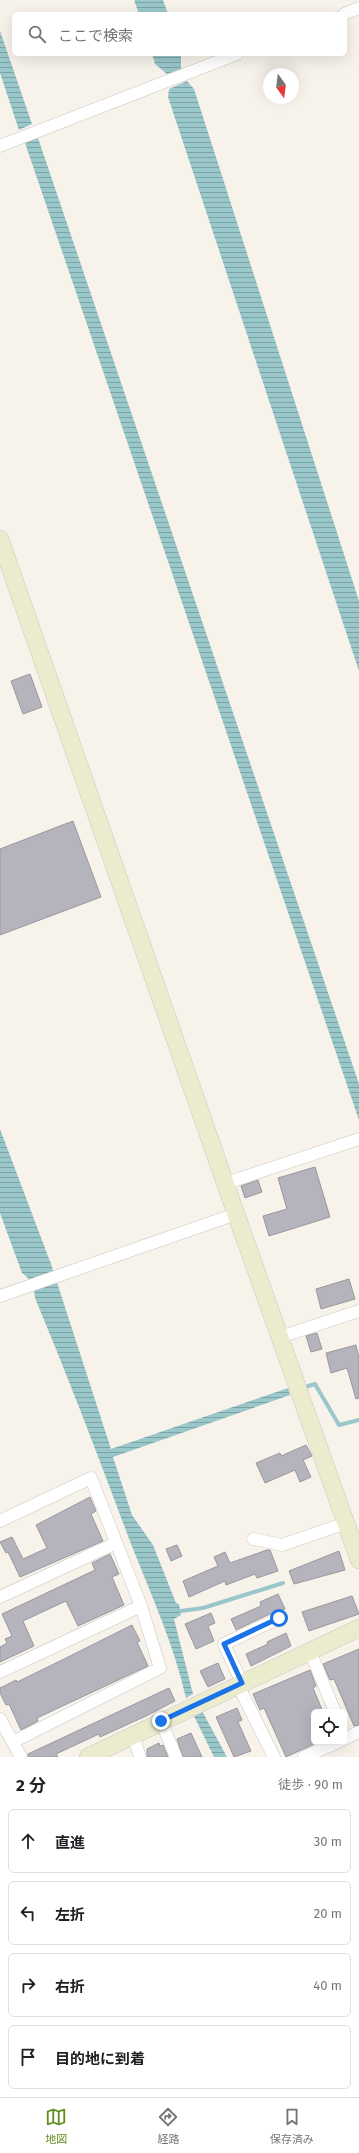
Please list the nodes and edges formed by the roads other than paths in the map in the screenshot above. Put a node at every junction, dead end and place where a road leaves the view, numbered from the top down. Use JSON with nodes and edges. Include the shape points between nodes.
{"nodes":[{"id":1,"x":359,"y":8,"type":"edge"},
{"id":2,"x":347,"y":13,"type":"edge"},
{"id":3,"x":232,"y":56,"type":"edge"},
{"id":4,"x":0,"y":146,"type":"edge"},
{"id":5,"x":0,"y":539,"type":"edge"},
{"id":6,"x":359,"y":1139,"type":"edge"},
{"id":7,"x":226,"y":1183,"type":"junction"},
{"id":8,"x":236,"y":1214,"type":"junction"},
{"id":9,"x":0,"y":1296,"type":"edge"},
{"id":10,"x":359,"y":1311,"type":"edge"},
{"id":11,"x":280,"y":1336,"type":"junction"},
{"id":12,"x":0,"y":1521,"type":"edge"},
{"id":13,"x":346,"y":1523,"type":"junction"},
{"id":14,"x":253,"y":1539,"type":"dead end"},
{"id":15,"x":116,"y":1543,"type":"junction"},
{"id":16,"x":359,"y":1560,"type":"edge"},
{"id":17,"x":0,"y":1597,"type":"edge"},
{"id":18,"x":141,"y":1606,"type":"junction"},
{"id":19,"x":279,"y":1618,"type":"dead end"},
{"id":20,"x":359,"y":1628,"type":"edge"},
{"id":21,"x":310,"y":1651,"type":"junction"},
{"id":22,"x":0,"y":1672,"type":"edge"},
{"id":23,"x":240,"y":1684,"type":"junction"},
{"id":24,"x":334,"y":1709,"type":"edge"},
{"id":25,"x":0,"y":1719,"type":"edge"},
{"id":26,"x":161,"y":1721,"type":"junction"},
{"id":27,"x":359,"y":1732,"type":"edge"},
{"id":28,"x":133,"y":1735,"type":"junction"},
{"id":29,"x":347,"y":1736,"type":"edge"},
{"id":30,"x":13,"y":1742,"type":"junction"},
{"id":31,"x":329,"y":1745,"type":"edge"},
{"id":32,"x":21,"y":1757,"type":"edge"},
{"id":33,"x":88,"y":1757,"type":"edge"},
{"id":34,"x":140,"y":1757,"type":"edge"},
{"id":35,"x":176,"y":1757,"type":"edge"},
{"id":36,"x":274,"y":1757,"type":"edge"},
{"id":37,"x":304,"y":1757,"type":"edge"}],
"edges":[{"from":1,"to":2,"type":"street"},
{"from":3,"to":4,"type":"street"},
{"from":5,"to":7,"type":"street"},
{"from":6,"to":7,"type":"street"},
{"from":7,"to":8,"type":"street"},
{"from":8,"to":9,"type":"street"},
{"from":8,"to":11,"type":"street"},
{"from":10,"to":11,"type":"street"},
{"from":11,"to":13,"type":"street"},
{"from":12,"to":15,"type":"street","via":[[91,1478]]},
{"from":13,"to":14,"type":"street","via":[[282,1545]]},
{"from":13,"to":16,"type":"street"},
{"from":15,"to":17,"type":"street"},
{"from":15,"to":18,"type":"street"},
{"from":18,"to":22,"type":"street"},
{"from":18,"to":30,"type":"street","via":[[160,1668]]},
{"from":19,"to":23,"type":"street","via":[[224,1644]]},
{"from":20,"to":21,"type":"street"},
{"from":21,"to":23,"type":"street"},
{"from":21,"to":24,"type":"street"},
{"from":23,"to":26,"type":"street"},
{"from":23,"to":36,"type":"street"},
{"from":25,"to":30,"type":"street"},
{"from":26,"to":28,"type":"street"},
{"from":26,"to":35,"type":"street"},
{"from":27,"to":29,"type":"street"},
{"from":28,"to":33,"type":"street"},
{"from":28,"to":34,"type":"street"},
{"from":30,"to":32,"type":"street"},
{"from":31,"to":37,"type":"street"}]}
